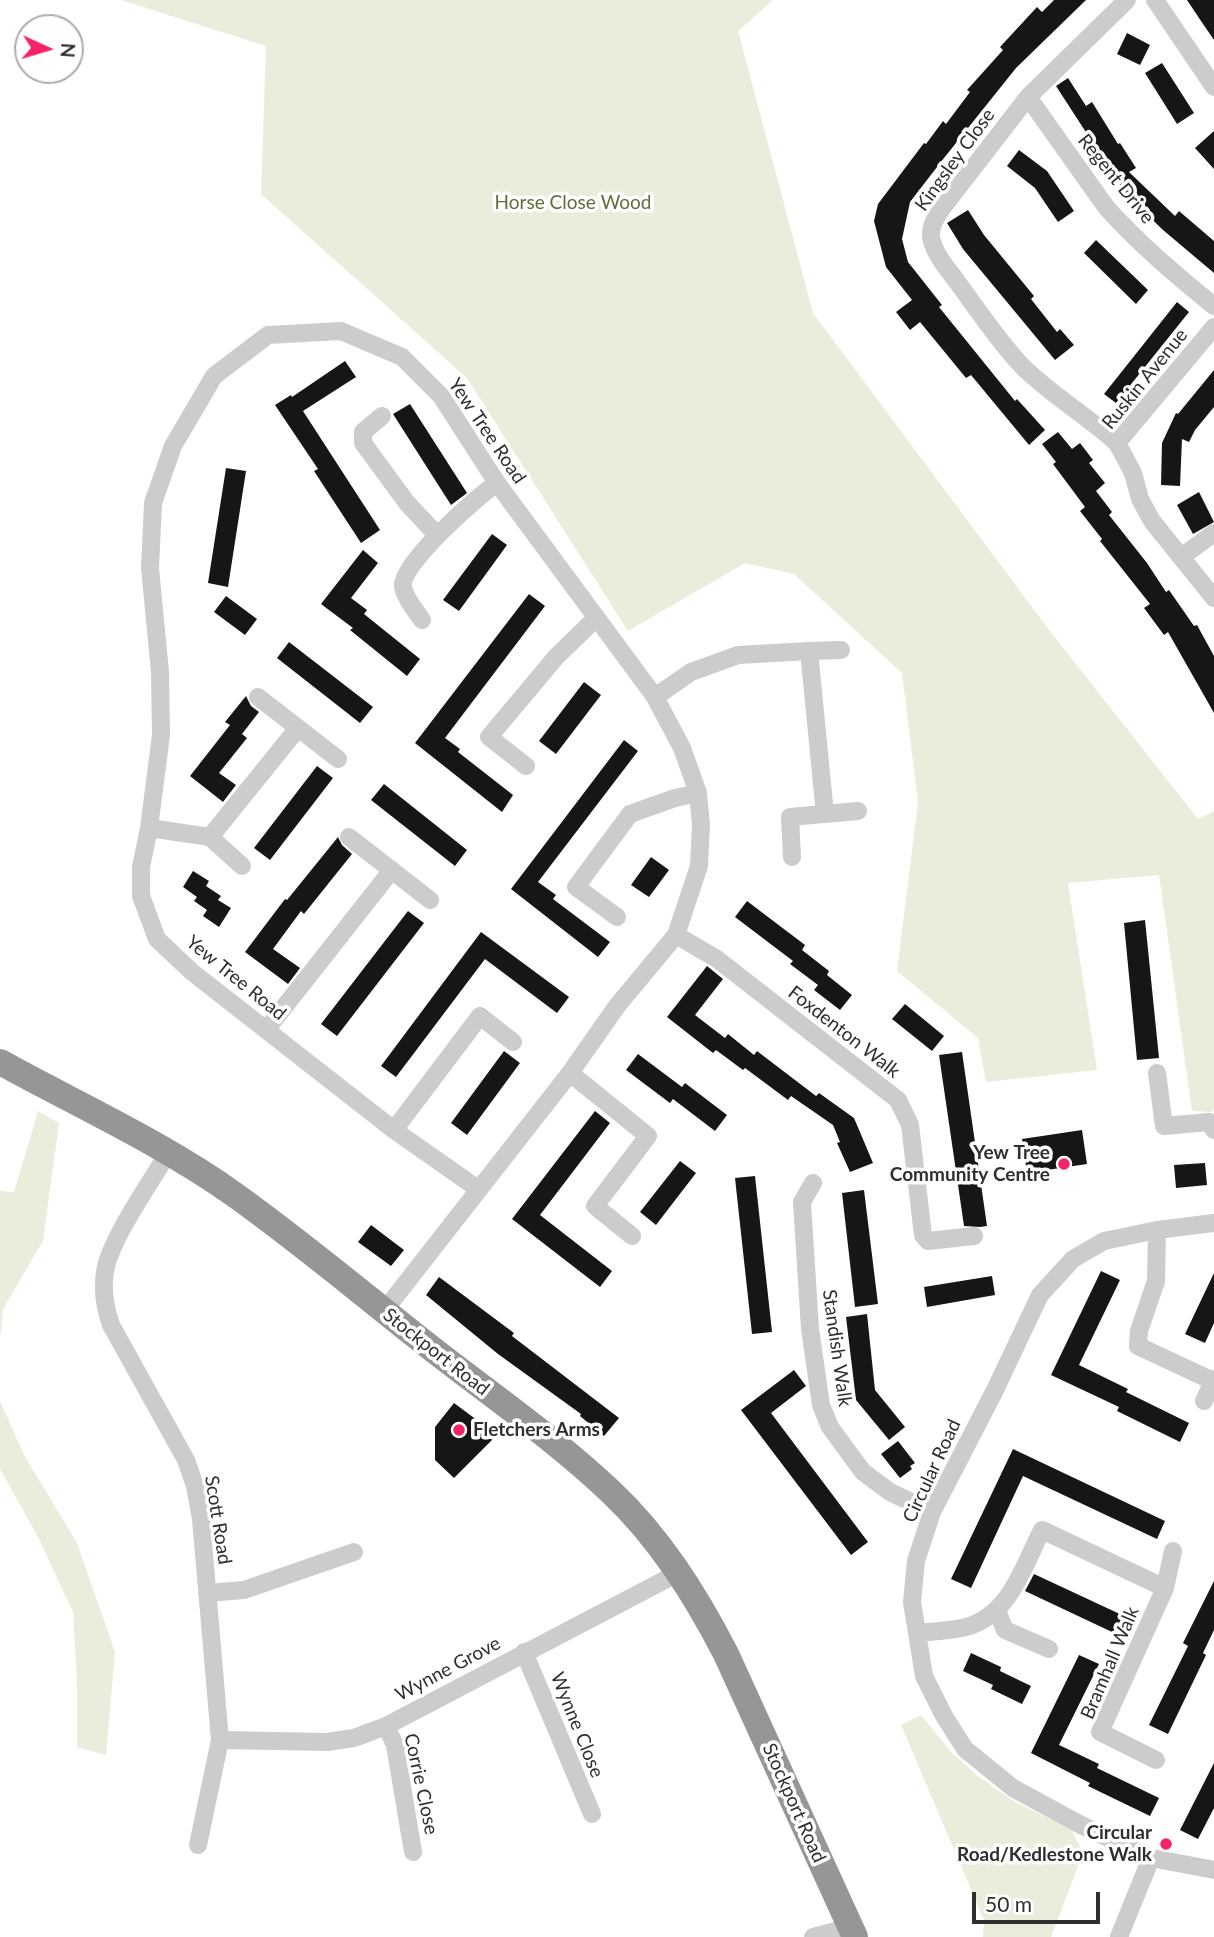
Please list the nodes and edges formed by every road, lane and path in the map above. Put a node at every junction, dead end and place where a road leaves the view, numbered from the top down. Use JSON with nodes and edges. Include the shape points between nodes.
{"nodes":[{"id":1,"x":1127,"y":0,"type":"edge"},
{"id":2,"x":1155,"y":0,"type":"edge"},
{"id":3,"x":1214,"y":87,"type":"edge"},
{"id":4,"x":1028,"y":97,"type":"junction"},
{"id":5,"x":1214,"y":306,"type":"edge"},
{"id":6,"x":1214,"y":327,"type":"edge"},
{"id":7,"x":382,"y":416,"type":"dead end"},
{"id":8,"x":1117,"y":443,"type":"junction"},
{"id":9,"x":496,"y":483,"type":"junction"},
{"id":10,"x":1214,"y":533,"type":"edge"},
{"id":11,"x":438,"y":535,"type":"junction"},
{"id":12,"x":1181,"y":557,"type":"junction"},
{"id":13,"x":1214,"y":598,"type":"edge"},
{"id":14,"x":596,"y":619,"type":"junction"},
{"id":15,"x":422,"y":620,"type":"dead end"},
{"id":16,"x":841,"y":650,"type":"dead end"},
{"id":17,"x":809,"y":651,"type":"junction"},
{"id":18,"x":258,"y":697,"type":"dead end"},
{"id":19,"x":654,"y":697,"type":"junction"},
{"id":20,"x":298,"y":728,"type":"junction"},
{"id":21,"x":338,"y":759,"type":"dead end"},
{"id":22,"x":526,"y":766,"type":"dead end"},
{"id":23,"x":698,"y":793,"type":"junction"},
{"id":24,"x":858,"y":811,"type":"dead end"},
{"id":25,"x":825,"y":814,"type":"junction"},
{"id":26,"x":149,"y":828,"type":"junction"},
{"id":27,"x":349,"y":836,"type":"dead end"},
{"id":28,"x":210,"y":837,"type":"junction"},
{"id":29,"x":792,"y":857,"type":"dead end"},
{"id":30,"x":242,"y":866,"type":"dead end"},
{"id":31,"x":392,"y":870,"type":"junction"},
{"id":32,"x":430,"y":900,"type":"dead end"},
{"id":33,"x":617,"y":917,"type":"dead end"},
{"id":34,"x":676,"y":935,"type":"junction"},
{"id":35,"x":266,"y":1030,"type":"junction"},
{"id":36,"x":513,"y":1042,"type":"dead end"},
{"id":37,"x":0,"y":1062,"type":"edge"},
{"id":38,"x":570,"y":1073,"type":"junction"},
{"id":39,"x":1157,"y":1073,"type":"dead end"},
{"id":40,"x":394,"y":1130,"type":"junction"},
{"id":41,"x":1214,"y":1130,"type":"edge"},
{"id":42,"x":167,"y":1153,"type":"junction"},
{"id":43,"x":813,"y":1183,"type":"dead end"},
{"id":44,"x":478,"y":1189,"type":"junction"},
{"id":45,"x":1214,"y":1223,"type":"edge"},
{"id":46,"x":1157,"y":1230,"type":"junction"},
{"id":47,"x":632,"y":1236,"type":"dead end"},
{"id":48,"x":974,"y":1236,"type":"dead end"},
{"id":49,"x":384,"y":1311,"type":"junction"},
{"id":50,"x":1214,"y":1380,"type":"edge"},
{"id":51,"x":1204,"y":1401,"type":"dead end"},
{"id":52,"x":932,"y":1512,"type":"junction"},
{"id":53,"x":354,"y":1552,"type":"dead end"},
{"id":54,"x":1173,"y":1552,"type":"dead end"},
{"id":55,"x":680,"y":1572,"type":"junction"},
{"id":56,"x":1165,"y":1588,"type":"junction"},
{"id":57,"x":207,"y":1593,"type":"junction"},
{"id":58,"x":997,"y":1611,"type":"junction"},
{"id":59,"x":917,"y":1633,"type":"junction"},
{"id":60,"x":1049,"y":1649,"type":"dead end"},
{"id":61,"x":524,"y":1652,"type":"junction"},
{"id":62,"x":386,"y":1726,"type":"junction"},
{"id":63,"x":220,"y":1740,"type":"junction"},
{"id":64,"x":1156,"y":1760,"type":"dead end"},
{"id":65,"x":592,"y":1814,"type":"dead end"},
{"id":66,"x":198,"y":1845,"type":"dead end"},
{"id":67,"x":413,"y":1852,"type":"dead end"},
{"id":68,"x":1151,"y":1858,"type":"junction"},
{"id":69,"x":1214,"y":1870,"type":"edge"},
{"id":70,"x":853,"y":1932,"type":"edge"},
{"id":71,"x":813,"y":1937,"type":"edge"},
{"id":72,"x":1119,"y":1937,"type":"edge"}],
"edges":[{"from":1,"to":4,"type":"street","name":"Kingsley Close"},
{"from":2,"to":3,"type":"street"},
{"from":4,"to":5,"type":"street","name":"Regent Drive","via":[[1119,222],[1152,256]]},
{"from":4,"to":8,"type":"street","name":"Kingsley Close","via":[[933,221],[931,235],[948,269],[1023,367]]},
{"from":6,"to":8,"type":"street","name":"Ruskin Avenue"},
{"from":7,"to":11,"type":"street","via":[[363,432],[363,443],[407,503]]},
{"from":8,"to":12,"type":"street","name":"Ruskin Avenue","via":[[1146,510]]},
{"from":9,"to":11,"type":"street"},
{"from":9,"to":14,"type":"street","name":"Yew Tree Road"},
{"from":9,"to":26,"type":"street","name":"Yew Tree Road","via":[[442,396],[402,357],[341,331],[268,335],[214,376],[173,446],[153,503],[150,569],[161,735]]},
{"from":10,"to":12,"type":"street"},
{"from":11,"to":15,"type":"street","via":[[404,573],[402,587]]},
{"from":12,"to":13,"type":"street","name":"Ruskin Avenue"},
{"from":14,"to":19,"type":"street","name":"Yew Tree Road"},
{"from":14,"to":22,"type":"street","via":[[556,657],[489,737]]},
{"from":16,"to":17,"type":"street"},
{"from":17,"to":19,"type":"street","via":[[738,655],[691,672]]},
{"from":17,"to":25,"type":"street"},
{"from":18,"to":20,"type":"street"},
{"from":19,"to":23,"type":"street","name":"Yew Tree Road","via":[[682,748]]},
{"from":20,"to":21,"type":"street"},
{"from":20,"to":28,"type":"street"},
{"from":23,"to":33,"type":"street","via":[[630,814],[576,887]]},
{"from":23,"to":34,"type":"street","name":"Yew Tree Road","via":[[699,866]]},
{"from":24,"to":25,"type":"street"},
{"from":25,"to":29,"type":"street","via":[[790,817]]},
{"from":26,"to":28,"type":"street"},
{"from":26,"to":35,"type":"street","name":"Yew Tree Road","via":[[141,896],[157,939],[191,972]]},
{"from":27,"to":31,"type":"street"},
{"from":28,"to":30,"type":"street"},
{"from":31,"to":32,"type":"street"},
{"from":31,"to":35,"type":"street"},
{"from":34,"to":38,"type":"street","name":"Yew Tree Road","via":[[617,1006]]},
{"from":34,"to":48,"type":"street","name":"Foxdenton Walk","via":[[718,959],[898,1100],[910,1125],[923,1236],[935,1242]]},
{"from":35,"to":40,"type":"street","name":"Yew Tree Road"},
{"from":36,"to":40,"type":"street","via":[[480,1016]]},
{"from":37,"to":42,"type":"highway","name":"Stockport Road"},
{"from":38,"to":44,"type":"street","name":"Yew Tree Road"},
{"from":38,"to":47,"type":"street","via":[[648,1136],[594,1206]]},
{"from":39,"to":41,"type":"street","via":[[1164,1126],[1209,1122]]},
{"from":40,"to":44,"type":"street","name":"Yew Tree Road"},
{"from":42,"to":49,"type":"highway","name":"Stockport Road","via":[[234,1195]]},
{"from":42,"to":57,"type":"street","name":"Scott Road","via":[[113,1247],[103,1292],[111,1325],[174,1436],[195,1486]]},
{"from":43,"to":52,"type":"street","name":"Standish Walk","via":[[802,1202],[810,1329],[821,1405],[830,1427],[863,1472],[890,1492]]},
{"from":44,"to":49,"type":"street","name":"Yew Tree Road"},
{"from":45,"to":46,"type":"street","name":"Circular Road"},
{"from":46,"to":50,"type":"street","via":[[1156,1281],[1138,1346]]},
{"from":46,"to":52,"type":"street","name":"Circular Road","via":[[1104,1241],[1073,1259],[1040,1295]]},
{"from":49,"to":55,"type":"highway","name":"Stockport Road","via":[[610,1491]]},
{"from":50,"to":51,"type":"street"},
{"from":52,"to":59,"type":"street","name":"Circular Road","via":[[916,1560],[912,1602]]},
{"from":53,"to":57,"type":"street","via":[[244,1590]]},
{"from":54,"to":56,"type":"street","name":"Bramhall Walk"},
{"from":55,"to":61,"type":"street","name":"Wynne Grove"},
{"from":55,"to":70,"type":"highway","name":"Stockport Road","via":[[726,1654]]},
{"from":56,"to":58,"type":"street","via":[[1041,1530]]},
{"from":56,"to":64,"type":"street","name":"Bramhall Walk","via":[[1100,1732]]},
{"from":57,"to":63,"type":"street","name":"Scott Road"},
{"from":58,"to":59,"type":"street","via":[[967,1627]]},
{"from":58,"to":60,"type":"street","via":[[1005,1630]]},
{"from":59,"to":68,"type":"street","name":"Circular Road","via":[[924,1676],[965,1749],[1013,1788]]},
{"from":61,"to":62,"type":"street","name":"Wynne Grove"},
{"from":61,"to":65,"type":"street","name":"Wynne Close"},
{"from":62,"to":63,"type":"street","name":"Wynne Grove","via":[[327,1742]]},
{"from":62,"to":67,"type":"street","name":"Corrie Close","via":[[395,1745]]},
{"from":63,"to":66,"type":"street","name":"Scott Road"},
{"from":68,"to":69,"type":"street","name":"Circular Road"},
{"from":68,"to":72,"type":"street"},
{"from":70,"to":71,"type":"street"}]}
